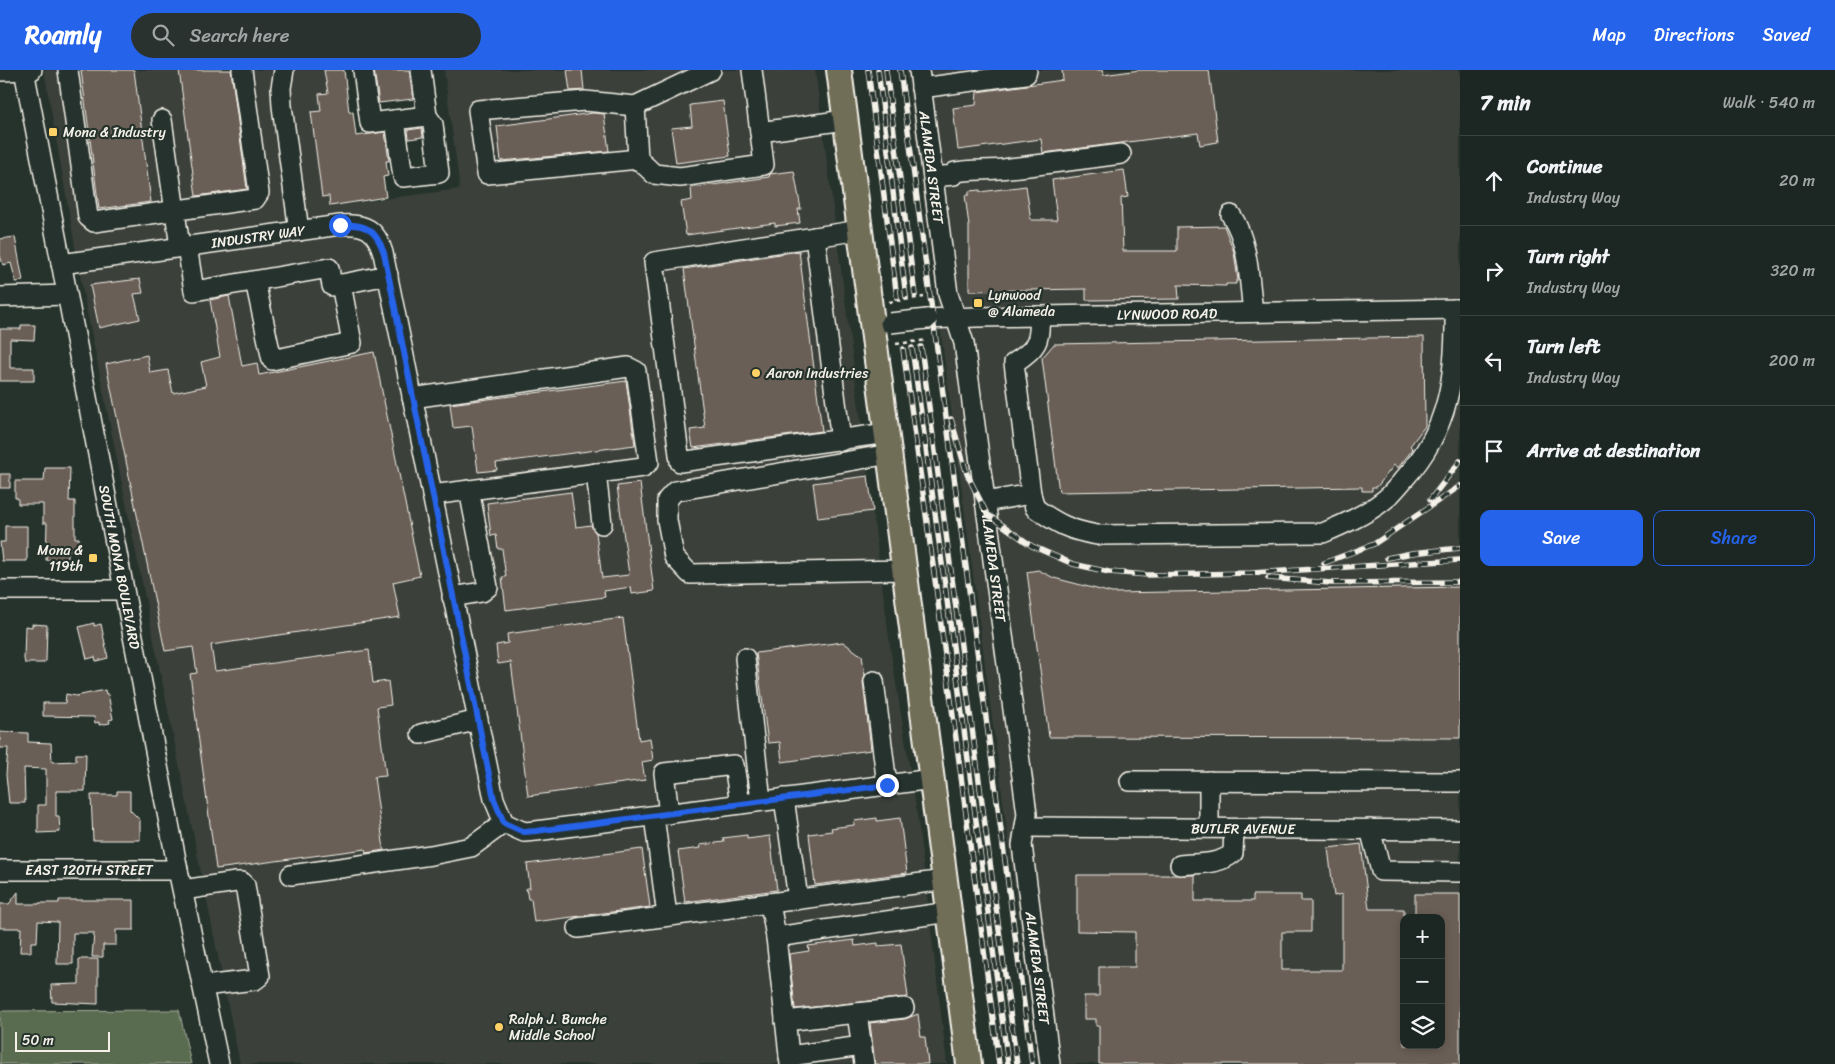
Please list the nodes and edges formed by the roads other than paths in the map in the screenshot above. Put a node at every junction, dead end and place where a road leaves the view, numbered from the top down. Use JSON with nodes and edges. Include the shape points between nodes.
{"nodes":[{"id":1,"x":27,"y":70,"type":"edge"},
{"id":2,"x":68,"y":70,"type":"edge"},
{"id":3,"x":242,"y":70,"type":"edge"},
{"id":4,"x":284,"y":70,"type":"edge"},
{"id":5,"x":363,"y":70,"type":"edge"},
{"id":6,"x":421,"y":70,"type":"edge"},
{"id":7,"x":711,"y":70,"type":"edge"},
{"id":8,"x":752,"y":70,"type":"edge"},
{"id":9,"x":839,"y":70,"type":"edge"},
{"id":10,"x":0,"y":72,"type":"edge"},
{"id":11,"x":1027,"y":72,"type":"edge"},
{"id":12,"x":920,"y":79,"type":"edge"},
{"id":13,"x":635,"y":106,"type":"junction"},
{"id":14,"x":427,"y":116,"type":"junction"},
{"id":15,"x":162,"y":120,"type":"dead end"},
{"id":16,"x":395,"y":120,"type":"junction"},
{"id":17,"x":845,"y":120,"type":"junction"},
{"id":18,"x":760,"y":132,"type":"junction"},
{"id":19,"x":1121,"y":154,"type":"dead end"},
{"id":20,"x":638,"y":158,"type":"junction"},
{"id":21,"x":932,"y":177,"type":"junction"},
{"id":22,"x":175,"y":211,"type":"junction"},
{"id":23,"x":1232,"y":215,"type":"dead end"},
{"id":24,"x":860,"y":230,"type":"junction"},
{"id":25,"x":299,"y":231,"type":"junction"},
{"id":26,"x":815,"y":237,"type":"junction"},
{"id":27,"x":184,"y":246,"type":"junction"},
{"id":28,"x":61,"y":264,"type":"junction"},
{"id":29,"x":388,"y":275,"type":"junction"},
{"id":30,"x":255,"y":281,"type":"junction"},
{"id":31,"x":341,"y":284,"type":"junction"},
{"id":32,"x":67,"y":295,"type":"junction"},
{"id":33,"x":0,"y":297,"type":"edge"},
{"id":34,"x":1458,"y":309,"type":"edge"},
{"id":35,"x":1253,"y":312,"type":"junction"},
{"id":36,"x":1040,"y":316,"type":"junction"},
{"id":37,"x":955,"y":317,"type":"junction"},
{"id":38,"x":882,"y":324,"type":"junction"},
{"id":39,"x":412,"y":398,"type":"junction"},
{"id":40,"x":841,"y":441,"type":"junction"},
{"id":41,"x":889,"y":444,"type":"junction"},
{"id":42,"x":596,"y":473,"type":"junction"},
{"id":43,"x":469,"y":490,"type":"junction"},
{"id":44,"x":1031,"y":494,"type":"junction"},
{"id":45,"x":432,"y":495,"type":"junction"},
{"id":46,"x":985,"y":502,"type":"junction"},
{"id":47,"x":602,"y":524,"type":"dead end"},
{"id":48,"x":905,"y":570,"type":"junction"},
{"id":49,"x":0,"y":590,"type":"edge"},
{"id":50,"x":123,"y":590,"type":"junction"},
{"id":51,"x":452,"y":597,"type":"junction"},
{"id":52,"x":745,"y":658,"type":"dead end"},
{"id":53,"x":874,"y":681,"type":"dead end"},
{"id":54,"x":478,"y":720,"type":"junction"},
{"id":55,"x":420,"y":734,"type":"dead end"},
{"id":56,"x":932,"y":779,"type":"junction"},
{"id":57,"x":1130,"y":781,"type":"dead end"},
{"id":58,"x":1208,"y":782,"type":"junction"},
{"id":59,"x":1460,"y":782,"type":"edge"},
{"id":60,"x":887,"y":785,"type":"junction"},
{"id":61,"x":784,"y":798,"type":"junction"},
{"id":62,"x":761,"y":801,"type":"junction"},
{"id":63,"x":740,"y":804,"type":"junction"},
{"id":64,"x":662,"y":815,"type":"junction"},
{"id":65,"x":504,"y":823,"type":"junction"},
{"id":66,"x":1025,"y":827,"type":"junction"},
{"id":67,"x":1209,"y":828,"type":"junction"},
{"id":68,"x":1234,"y":829,"type":"junction"},
{"id":69,"x":1370,"y":829,"type":"junction"},
{"id":70,"x":1460,"y":830,"type":"edge"},
{"id":71,"x":1180,"y":865,"type":"dead end"},
{"id":72,"x":0,"y":870,"type":"edge"},
{"id":73,"x":178,"y":870,"type":"junction"},
{"id":74,"x":1460,"y":872,"type":"edge"},
{"id":75,"x":291,"y":875,"type":"dead end"},
{"id":76,"x":183,"y":890,"type":"junction"},
{"id":77,"x":947,"y":895,"type":"junction"},
{"id":78,"x":798,"y":899,"type":"junction"},
{"id":79,"x":770,"y":903,"type":"junction"},
{"id":80,"x":667,"y":916,"type":"junction"},
{"id":81,"x":578,"y":928,"type":"dead end"},
{"id":82,"x":776,"y":937,"type":"junction"},
{"id":83,"x":203,"y":986,"type":"junction"},
{"id":84,"x":904,"y":1008,"type":"dead end"},
{"id":85,"x":857,"y":1013,"type":"junction"},
{"id":86,"x":785,"y":1022,"type":"junction"},
{"id":87,"x":863,"y":1055,"type":"edge"},
{"id":88,"x":790,"y":1060,"type":"edge"},
{"id":89,"x":219,"y":1064,"type":"edge"},
{"id":90,"x":969,"y":1064,"type":"edge"},
{"id":91,"x":1050,"y":1064,"type":"edge"}],
"edges":[{"from":1,"to":10,"type":"street"},
{"from":1,"to":28,"type":"street","name":"SOUTH MONA BOULEVARD"},
{"from":2,"to":22,"type":"street","via":[[88,216],[94,222]]},
{"from":3,"to":22,"type":"street","via":[[258,193],[255,199]]},
{"from":4,"to":25,"type":"street","via":[[282,106]]},
{"from":5,"to":16,"type":"street","via":[[370,123]]},
{"from":6,"to":14,"type":"street"},
{"from":7,"to":13,"type":"street"},
{"from":8,"to":18,"type":"street"},
{"from":9,"to":17,"type":"main road"},
{"from":11,"to":12,"type":"street"},
{"from":12,"to":21,"type":"street","name":"ALAMEDA STREET"},
{"from":13,"to":20,"type":"street"},
{"from":13,"to":20,"type":"street","via":[[585,101],[478,110],[487,174]]},
{"from":14,"to":16,"type":"street"},
{"from":14,"to":16,"type":"street","via":[[433,124],[439,173],[403,177]]},
{"from":15,"to":22,"type":"street"},
{"from":17,"to":18,"type":"street"},
{"from":17,"to":24,"type":"main road"},
{"from":18,"to":20,"type":"street","via":[[764,165],[680,177],[654,174]]},
{"from":19,"to":21,"type":"street","via":[[975,172],[968,176]]},
{"from":21,"to":37,"type":"street","name":"ALAMEDA STREET","via":[[948,294]]},
{"from":22,"to":27,"type":"street"},
{"from":23,"to":35,"type":"street","via":[[1247,259]]},
{"from":24,"to":26,"type":"street"},
{"from":24,"to":38,"type":"main road"},
{"from":25,"to":27,"type":"street","name":"INDUSTRY WAY"},
{"from":25,"to":29,"type":"street","name":"INDUSTRY WAY","via":[[340,225],[361,226],[376,235]]},
{"from":26,"to":40,"type":"street"},
{"from":26,"to":40,"type":"street","via":[[654,262],[680,462]]},
{"from":27,"to":28,"type":"street","name":"INDUSTRY WAY"},
{"from":27,"to":30,"type":"street","via":[[194,292]]},
{"from":28,"to":32,"type":"street","name":"SOUTH MONA BOULEVARD"},
{"from":29,"to":31,"type":"street"},
{"from":29,"to":39,"type":"street","name":"INDUSTRY WAY"},
{"from":30,"to":31,"type":"street","via":[[329,268],[332,286]]},
{"from":30,"to":31,"type":"street","via":[[272,360],[352,343]]},
{"from":32,"to":33,"type":"street"},
{"from":32,"to":50,"type":"street","name":"SOUTH MONA BOULEVARD"},
{"from":34,"to":35,"type":"street","name":"LYNWOOD ROAD"},
{"from":34,"to":44,"type":"street","via":[[1450,389],[1442,421],[1426,452],[1385,500],[1331,530],[1314,533],[1097,535],[1073,531],[1054,521],[1035,508]]},
{"from":35,"to":36,"type":"street","name":"LYNWOOD ROAD"},
{"from":36,"to":37,"type":"street","name":"LYNWOOD ROAD"},
{"from":36,"to":44,"type":"street","via":[[1040,336],[1030,353],[1014,363]]},
{"from":37,"to":38,"type":"street","name":"LYNWOOD ROAD","bridge":true},
{"from":37,"to":46,"type":"street","name":"ALAMEDA STREET","via":[[964,343]]},
{"from":38,"to":41,"type":"main road"},
{"from":39,"to":42,"type":"street","via":[[628,367],[636,371],[649,462],[643,467]]},
{"from":39,"to":45,"type":"street","name":"INDUSTRY WAY"},
{"from":40,"to":41,"type":"street"},
{"from":41,"to":48,"type":"main road"},
{"from":41,"to":48,"type":"street","via":[[675,491],[667,500],[667,520],[674,557],[690,574]]},
{"from":42,"to":43,"type":"street"},
{"from":42,"to":47,"type":"street"},
{"from":43,"to":45,"type":"street"},
{"from":43,"to":51,"type":"street","via":[[488,587],[482,592]]},
{"from":44,"to":46,"type":"street"},
{"from":45,"to":51,"type":"street","name":"INDUSTRY WAY"},
{"from":46,"to":66,"type":"street","name":"ALAMEDA STREET","via":[[1027,814]]},
{"from":48,"to":56,"type":"main road"},
{"from":49,"to":50,"type":"street"},
{"from":50,"to":73,"type":"street","name":"SOUTH MONA BOULEVARD"},
{"from":51,"to":54,"type":"street","name":"INDUSTRY WAY"},
{"from":52,"to":62,"type":"street"},
{"from":53,"to":60,"type":"street"},
{"from":54,"to":55,"type":"street"},
{"from":54,"to":65,"type":"street","name":"INDUSTRY WAY","via":[[494,799]]},
{"from":56,"to":60,"type":"street"},
{"from":56,"to":77,"type":"main road"},
{"from":57,"to":58,"type":"street"},
{"from":58,"to":59,"type":"street"},
{"from":58,"to":67,"type":"street"},
{"from":60,"to":61,"type":"street"},
{"from":61,"to":62,"type":"street"},
{"from":61,"to":78,"type":"street"},
{"from":62,"to":63,"type":"street"},
{"from":63,"to":64,"type":"street"},
{"from":63,"to":64,"type":"street","via":[[734,765],[664,773]]},
{"from":64,"to":65,"type":"street","via":[[524,832]]},
{"from":64,"to":80,"type":"street"},
{"from":65,"to":75,"type":"street","via":[[472,847]]},
{"from":66,"to":67,"type":"street","name":"BUTLER AVENUE"},
{"from":66,"to":91,"type":"street","name":"ALAMEDA STREET","via":[[1022,845]]},
{"from":67,"to":68,"type":"street","name":"BUTLER AVENUE"},
{"from":68,"to":69,"type":"street","name":"BUTLER AVENUE"},
{"from":68,"to":71,"type":"street","via":[[1233,853],[1228,857]]},
{"from":69,"to":70,"type":"street","name":"BUTLER AVENUE"},
{"from":69,"to":74,"type":"street","via":[[1381,871]]},
{"from":72,"to":73,"type":"street","name":"EAST 120TH STREET"},
{"from":73,"to":76,"type":"street","name":"SOUTH MONA BOULEVARD"},
{"from":76,"to":83,"type":"street","name":"SOUTH MONA BOULEVARD"},
{"from":76,"to":83,"type":"street","via":[[236,882],[245,885],[260,976],[255,980]]},
{"from":77,"to":78,"type":"street"},
{"from":77,"to":82,"type":"street"},
{"from":77,"to":90,"type":"main road"},
{"from":78,"to":79,"type":"street"},
{"from":79,"to":80,"type":"street"},
{"from":79,"to":82,"type":"street"},
{"from":80,"to":81,"type":"street"},
{"from":82,"to":86,"type":"street"},
{"from":83,"to":89,"type":"street","name":"SOUTH MONA BOULEVARD"},
{"from":84,"to":85,"type":"street"},
{"from":85,"to":86,"type":"street"},
{"from":85,"to":87,"type":"street"},
{"from":86,"to":88,"type":"street"},
{"from":87,"to":88,"type":"street"}]}
